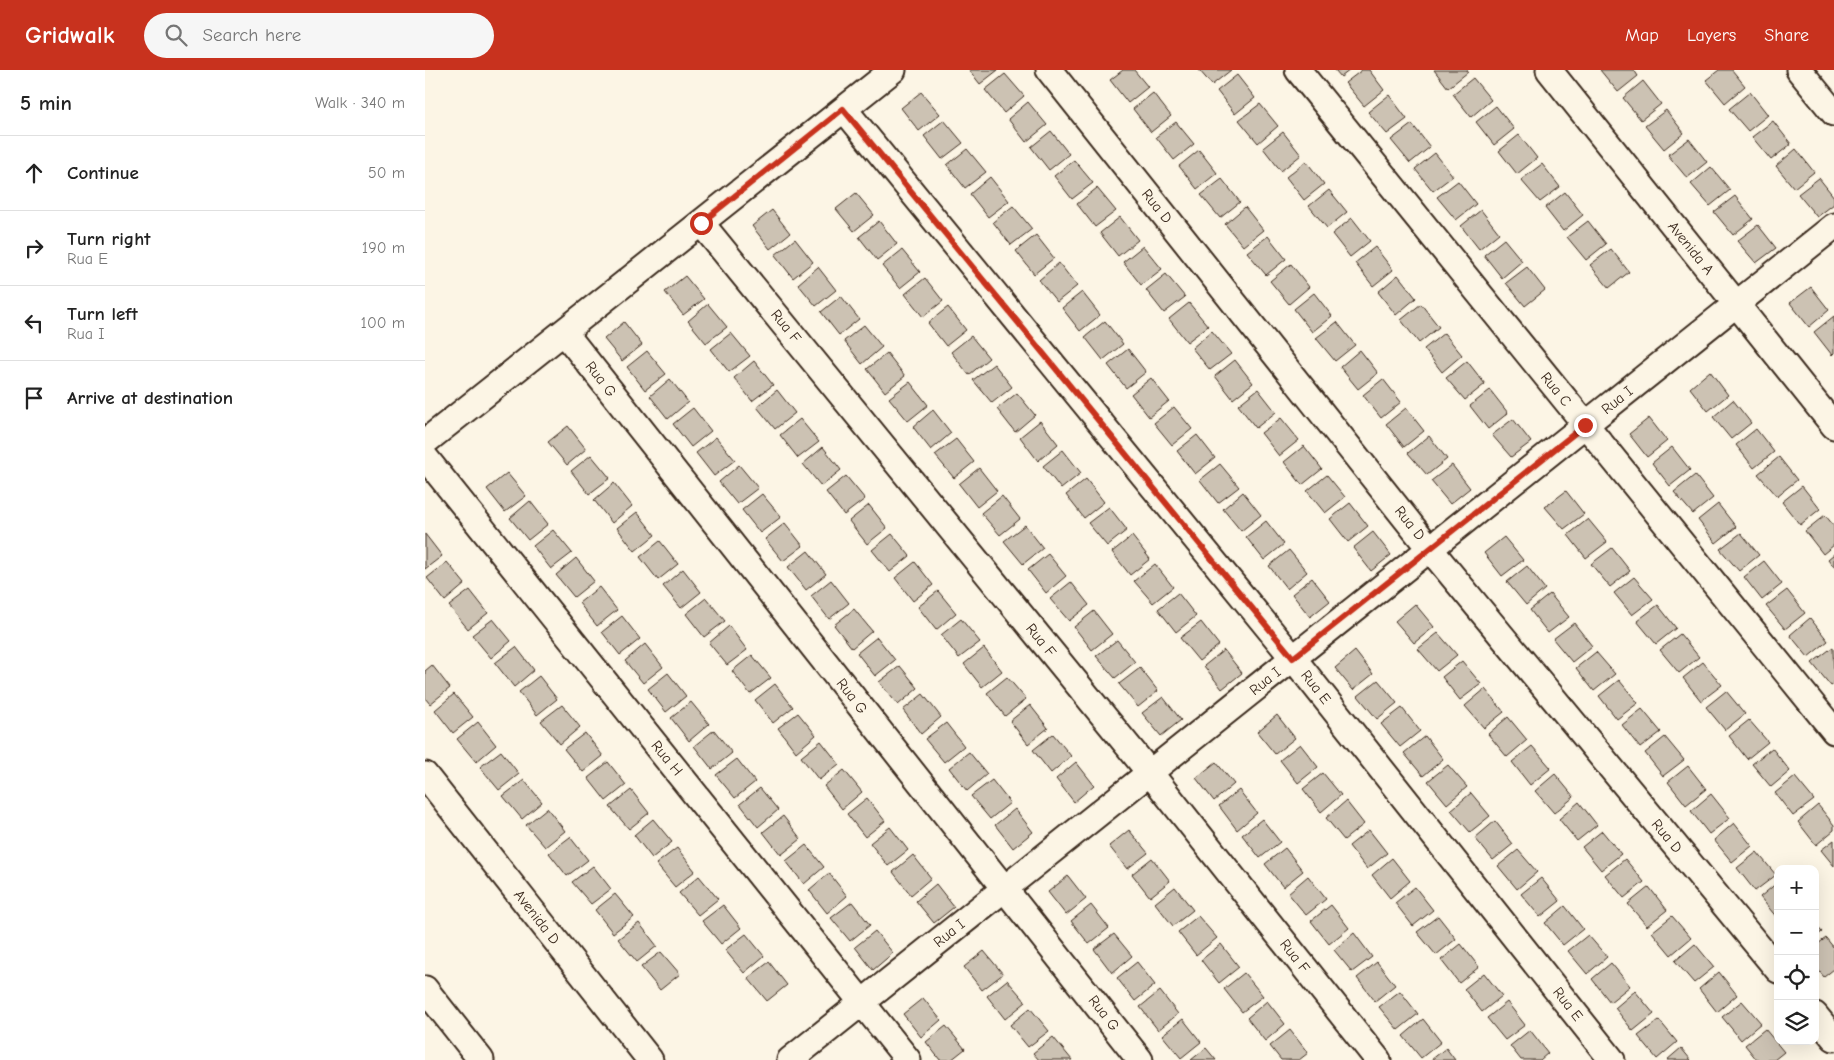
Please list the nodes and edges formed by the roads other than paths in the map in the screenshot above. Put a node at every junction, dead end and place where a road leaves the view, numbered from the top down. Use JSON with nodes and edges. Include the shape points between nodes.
{"nodes":[{"id":1,"x":893,"y":70,"type":"edge"},
{"id":2,"x":1049,"y":70,"type":"edge"},
{"id":3,"x":1298,"y":70,"type":"edge"},
{"id":4,"x":1549,"y":70,"type":"edge"},
{"id":5,"x":1799,"y":70,"type":"edge"},
{"id":6,"x":843,"y":109,"type":"junction"},
{"id":7,"x":1834,"y":113,"type":"edge"},
{"id":8,"x":701,"y":223,"type":"junction"},
{"id":9,"x":1834,"y":226,"type":"edge"},
{"id":10,"x":1736,"y":304,"type":"junction"},
{"id":11,"x":564,"y":332,"type":"junction"},
{"id":12,"x":1585,"y":425,"type":"junction"},
{"id":13,"x":1834,"y":426,"type":"edge"},
{"id":14,"x":425,"y":442,"type":"edge"},
{"id":15,"x":425,"y":457,"type":"edge"},
{"id":16,"x":1430,"y":549,"type":"junction"},
{"id":17,"x":1293,"y":658,"type":"junction"},
{"id":18,"x":1834,"y":731,"type":"edge"},
{"id":19,"x":1150,"y":773,"type":"junction"},
{"id":20,"x":425,"y":774,"type":"edge"},
{"id":21,"x":1005,"y":888,"type":"junction"},
{"id":22,"x":1774,"y":965,"type":"edge"},
{"id":23,"x":425,"y":989,"type":"edge"},
{"id":24,"x":862,"y":1003,"type":"junction"},
{"id":25,"x":1819,"y":1021,"type":"edge"},
{"id":26,"x":1834,"y":1038,"type":"edge"},
{"id":27,"x":481,"y":1060,"type":"edge"},
{"id":28,"x":649,"y":1060,"type":"edge"},
{"id":29,"x":790,"y":1060,"type":"edge"},
{"id":30,"x":908,"y":1060,"type":"edge"},
{"id":31,"x":1140,"y":1060,"type":"edge"},
{"id":32,"x":1378,"y":1060,"type":"edge"},
{"id":33,"x":1612,"y":1060,"type":"edge"}],
"edges":[{"from":1,"to":6,"type":"street"},
{"from":2,"to":16,"type":"street","name":"Rua D"},
{"from":3,"to":12,"type":"street","name":"Rua C"},
{"from":4,"to":10,"type":"street","name":"Avenida A"},
{"from":5,"to":7,"type":"street"},
{"from":6,"to":8,"type":"street"},
{"from":6,"to":17,"type":"street","name":"Rua E"},
{"from":8,"to":11,"type":"street"},
{"from":8,"to":19,"type":"street","name":"Rua F"},
{"from":9,"to":10,"type":"street","name":"Rua I"},
{"from":10,"to":12,"type":"street","name":"Rua I"},
{"from":10,"to":13,"type":"street","name":"Avenida A"},
{"from":11,"to":14,"type":"street"},
{"from":11,"to":21,"type":"street","name":"Rua G"},
{"from":12,"to":16,"type":"street","name":"Rua I"},
{"from":12,"to":18,"type":"street","name":"Rua C"},
{"from":15,"to":24,"type":"street","name":"Rua H"},
{"from":16,"to":17,"type":"street","name":"Rua I"},
{"from":16,"to":22,"type":"street","name":"Rua D"},
{"from":17,"to":19,"type":"street","name":"Rua I"},
{"from":17,"to":33,"type":"street","name":"Rua E"},
{"from":19,"to":21,"type":"street","name":"Rua I"},
{"from":19,"to":32,"type":"street","name":"Rua F"},
{"from":20,"to":28,"type":"street","name":"Avenida D"},
{"from":21,"to":24,"type":"street","name":"Rua I"},
{"from":21,"to":31,"type":"street","name":"Rua G"},
{"from":23,"to":27,"type":"street"},
{"from":24,"to":29,"type":"street","name":"Rua I"},
{"from":24,"to":30,"type":"street","name":"Rua H"},
{"from":25,"to":26,"type":"street"}]}
